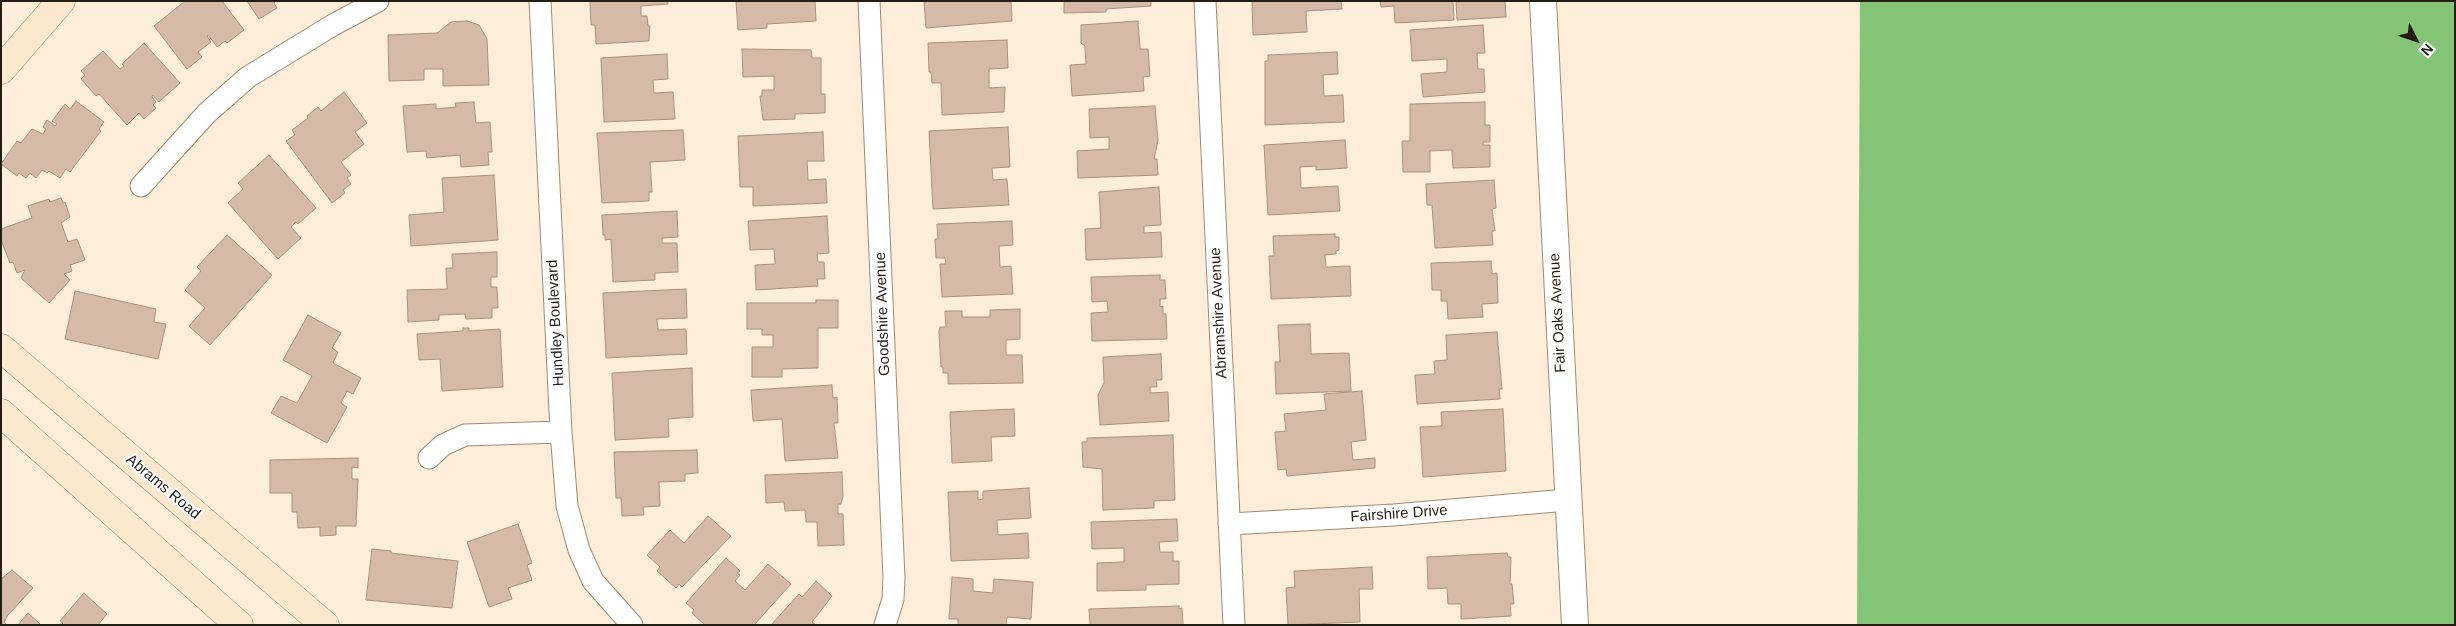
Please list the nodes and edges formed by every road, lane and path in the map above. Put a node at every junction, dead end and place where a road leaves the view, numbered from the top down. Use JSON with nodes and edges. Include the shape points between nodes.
{"nodes":[{"id":1,"x":60,"y":1,"type":"edge"},
{"id":2,"x":378,"y":1,"type":"edge"},
{"id":3,"x":540,"y":1,"type":"edge"},
{"id":4,"x":869,"y":1,"type":"edge"},
{"id":5,"x":1205,"y":1,"type":"edge"},
{"id":6,"x":1543,"y":1,"type":"edge"},
{"id":7,"x":1,"y":70,"type":"edge"},
{"id":8,"x":141,"y":186,"type":"dead end"},
{"id":9,"x":1,"y":348,"type":"edge"},
{"id":10,"x":1,"y":413,"type":"edge"},
{"id":11,"x":561,"y":432,"type":"junction"},
{"id":12,"x":429,"y":458,"type":"dead end"},
{"id":13,"x":1567,"y":500,"type":"junction"},
{"id":14,"x":1229,"y":524,"type":"junction"},
{"id":15,"x":239,"y":625,"type":"edge"},
{"id":16,"x":325,"y":625,"type":"edge"},
{"id":17,"x":632,"y":625,"type":"edge"},
{"id":18,"x":886,"y":625,"type":"edge"},
{"id":19,"x":1234,"y":625,"type":"edge"},
{"id":20,"x":1575,"y":625,"type":"edge"}],
"edges":[{"from":1,"to":7,"type":"main road"},
{"from":2,"to":8,"type":"street","via":[[333,24],[248,77],[207,113]]},
{"from":3,"to":11,"type":"street","name":"Hundley Boulevard"},
{"from":4,"to":18,"type":"street","name":"Goodshire Avenue","via":[[894,578],[893,599]]},
{"from":5,"to":14,"type":"street","name":"Abramshire Avenue"},
{"from":6,"to":13,"type":"street","name":"Fair Oaks Avenue"},
{"from":9,"to":16,"type":"main road","name":"Abrams Road"},
{"from":10,"to":15,"type":"main road"},
{"from":11,"to":12,"type":"street","via":[[465,435],[444,445]]},
{"from":11,"to":17,"type":"street","name":"Hundley Boulevard","via":[[568,506],[579,550],[593,581]]},
{"from":13,"to":14,"type":"street","name":"Fairshire Drive","via":[[1394,515]]},
{"from":13,"to":20,"type":"street","name":"Fair Oaks Avenue"},
{"from":14,"to":19,"type":"street","name":"Abramshire Avenue"}]}
